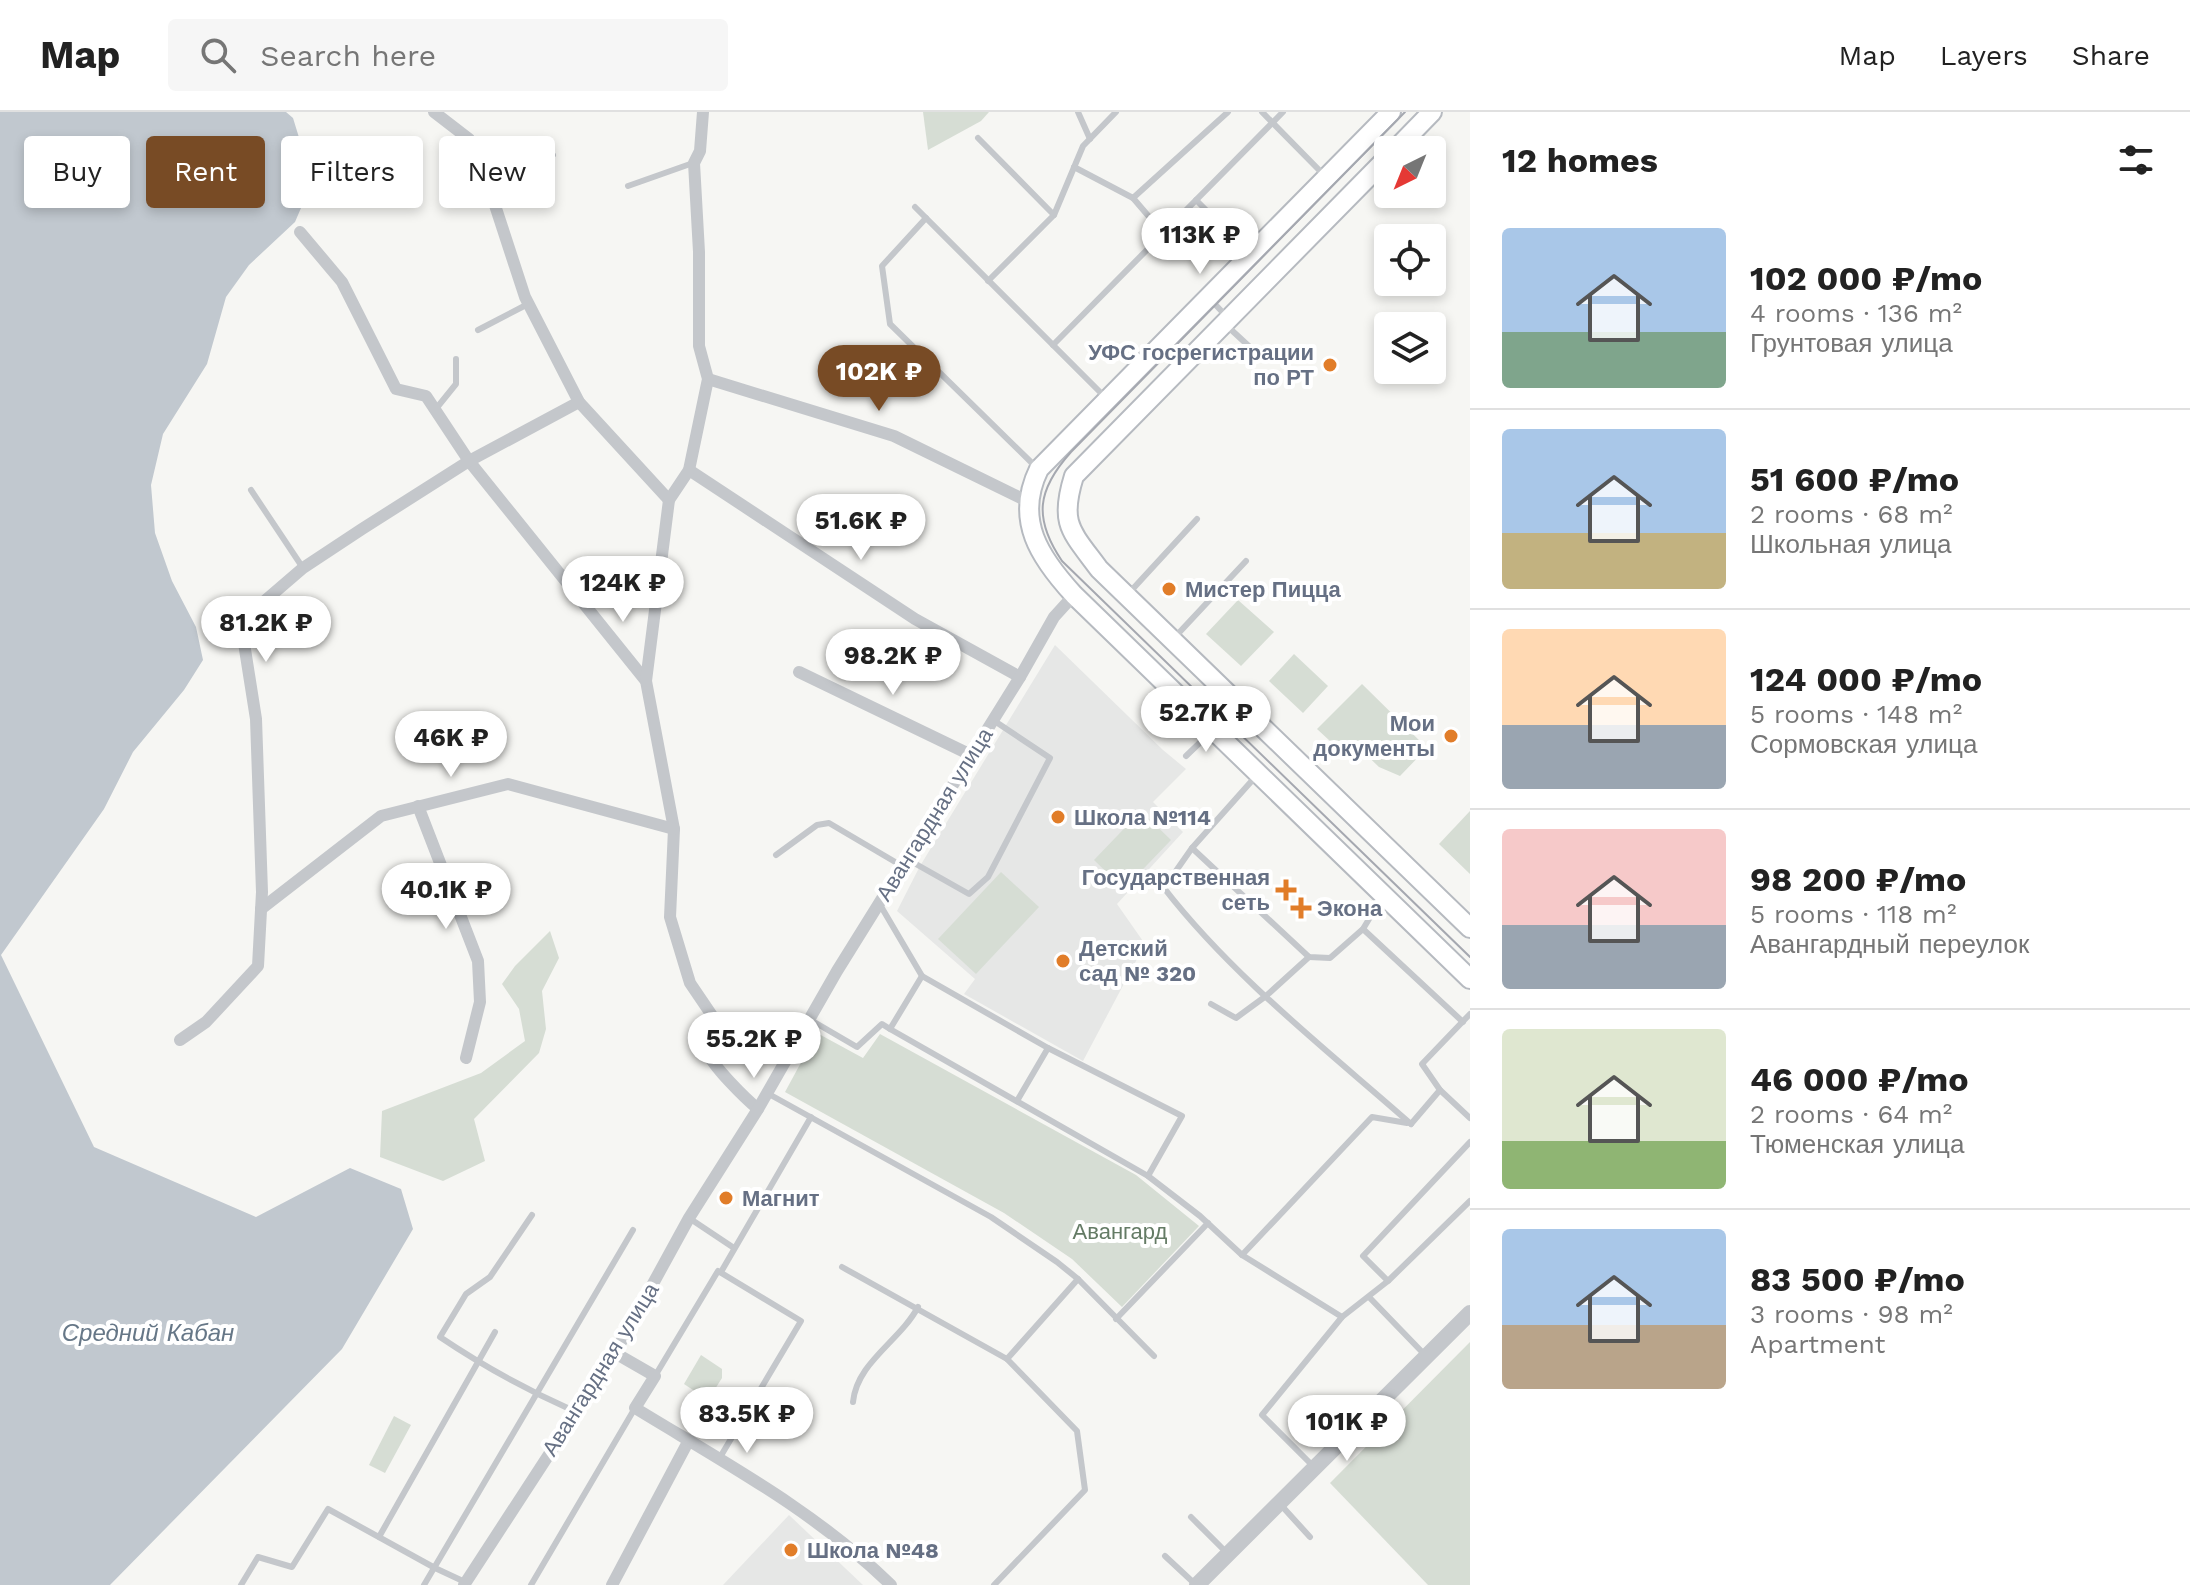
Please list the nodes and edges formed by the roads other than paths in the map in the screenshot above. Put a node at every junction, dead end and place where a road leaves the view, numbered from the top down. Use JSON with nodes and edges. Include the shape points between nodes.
{"nodes":[{"id":1,"x":434,"y":112,"type":"edge"},
{"id":2,"x":703,"y":112,"type":"edge"},
{"id":3,"x":1078,"y":112,"type":"edge"},
{"id":4,"x":1116,"y":112,"type":"edge"},
{"id":5,"x":1228,"y":112,"type":"edge"},
{"id":6,"x":1262,"y":112,"type":"edge"},
{"id":7,"x":1283,"y":112,"type":"edge"},
{"id":8,"x":1391,"y":112,"type":"edge"},
{"id":9,"x":1432,"y":112,"type":"edge"},
{"id":10,"x":1271,"y":123,"type":"junction"},
{"id":11,"x":465,"y":136,"type":"edge"},
{"id":12,"x":1409,"y":136,"type":"edge"},
{"id":13,"x":978,"y":138,"type":"dead end"},
{"id":14,"x":1090,"y":139,"type":"junction"},
{"id":15,"x":694,"y":163,"type":"junction"},
{"id":16,"x":1074,"y":167,"type":"junction"},
{"id":17,"x":1374,"y":171,"type":"edge"},
{"id":18,"x":1327,"y":177,"type":"junction"},
{"id":19,"x":628,"y":186,"type":"dead end"},
{"id":20,"x":1133,"y":198,"type":"junction"},
{"id":21,"x":1196,"y":200,"type":"junction"},
{"id":22,"x":915,"y":207,"type":"dead end"},
{"id":23,"x":496,"y":208,"type":"edge"},
{"id":24,"x":1054,"y":215,"type":"junction"},
{"id":25,"x":926,"y":218,"type":"junction"},
{"id":26,"x":300,"y":232,"type":"dead end"},
{"id":27,"x":1163,"y":233,"type":"junction"},
{"id":28,"x":1251,"y":255,"type":"junction"},
{"id":29,"x":988,"y":281,"type":"junction"},
{"id":30,"x":1208,"y":298,"type":"junction"},
{"id":31,"x":528,"y":303,"type":"junction"},
{"id":32,"x":1226,"y":320,"type":"junction"},
{"id":33,"x":478,"y":330,"type":"dead end"},
{"id":34,"x":1053,"y":345,"type":"junction"},
{"id":35,"x":1252,"y":349,"type":"dead end"},
{"id":36,"x":456,"y":359,"type":"dead end"},
{"id":37,"x":708,"y":379,"type":"junction"},
{"id":38,"x":1108,"y":399,"type":"junction"},
{"id":39,"x":579,"y":402,"type":"junction"},
{"id":40,"x":435,"y":410,"type":"junction"},
{"id":41,"x":469,"y":461,"type":"junction"},
{"id":42,"x":1039,"y":469,"type":"junction"},
{"id":43,"x":689,"y":470,"type":"junction"},
{"id":44,"x":251,"y":490,"type":"dead end"},
{"id":45,"x":669,"y":500,"type":"junction"},
{"id":46,"x":1029,"y":502,"type":"junction"},
{"id":47,"x":1197,"y":519,"type":"dead end"},
{"id":48,"x":1246,"y":561,"type":"dead end"},
{"id":49,"x":303,"y":568,"type":"junction"},
{"id":50,"x":1074,"y":595,"type":"junction"},
{"id":51,"x":1127,"y":595,"type":"junction"},
{"id":52,"x":1173,"y":640,"type":"junction"},
{"id":53,"x":799,"y":672,"type":"dead end"},
{"id":54,"x":1020,"y":677,"type":"junction"},
{"id":55,"x":646,"y":681,"type":"junction"},
{"id":56,"x":993,"y":720,"type":"junction"},
{"id":57,"x":1213,"y":731,"type":"junction"},
{"id":58,"x":971,"y":755,"type":"junction"},
{"id":59,"x":1186,"y":756,"type":"dead end"},
{"id":60,"x":1258,"y":774,"type":"junction"},
{"id":61,"x":418,"y":806,"type":"junction"},
{"id":62,"x":674,"y":829,"type":"junction"},
{"id":63,"x":1192,"y":848,"type":"junction"},
{"id":64,"x":776,"y":855,"type":"dead end"},
{"id":65,"x":904,"y":862,"type":"junction"},
{"id":66,"x":1383,"y":896,"type":"junction"},
{"id":67,"x":879,"y":902,"type":"junction"},
{"id":68,"x":261,"y":909,"type":"junction"},
{"id":69,"x":1470,"y":928,"type":"edge"},
{"id":70,"x":1363,"y":929,"type":"junction"},
{"id":71,"x":1309,"y":957,"type":"junction"},
{"id":72,"x":922,"y":976,"type":"junction"},
{"id":73,"x":1470,"y":979,"type":"edge"},
{"id":74,"x":1266,"y":996,"type":"junction"},
{"id":75,"x":1211,"y":1004,"type":"dead end"},
{"id":76,"x":711,"y":1014,"type":"junction"},
{"id":77,"x":1470,"y":1014,"type":"edge"},
{"id":78,"x":809,"y":1019,"type":"junction"},
{"id":79,"x":1463,"y":1022,"type":"junction"},
{"id":80,"x":890,"y":1029,"type":"junction"},
{"id":81,"x":180,"y":1040,"type":"dead end"},
{"id":82,"x":1048,"y":1048,"type":"junction"},
{"id":83,"x":790,"y":1052,"type":"junction"},
{"id":84,"x":466,"y":1058,"type":"dead end"},
{"id":85,"x":1440,"y":1090,"type":"junction"},
{"id":86,"x":767,"y":1093,"type":"junction"},
{"id":87,"x":1017,"y":1101,"type":"junction"},
{"id":88,"x":758,"y":1109,"type":"junction"},
{"id":89,"x":811,"y":1117,"type":"junction"},
{"id":90,"x":1470,"y":1118,"type":"edge"},
{"id":91,"x":1411,"y":1124,"type":"junction"},
{"id":92,"x":1470,"y":1142,"type":"edge"},
{"id":93,"x":1148,"y":1176,"type":"junction"},
{"id":94,"x":1470,"y":1201,"type":"edge"},
{"id":95,"x":532,"y":1215,"type":"dead end"},
{"id":96,"x":689,"y":1218,"type":"junction"},
{"id":97,"x":1208,"y":1223,"type":"junction"},
{"id":98,"x":633,"y":1230,"type":"dead end"},
{"id":99,"x":734,"y":1248,"type":"junction"},
{"id":100,"x":1242,"y":1255,"type":"junction"},
{"id":101,"x":842,"y":1267,"type":"dead end"},
{"id":102,"x":721,"y":1272,"type":"junction"},
{"id":103,"x":1078,"y":1279,"type":"junction"},
{"id":104,"x":1388,"y":1281,"type":"junction"},
{"id":105,"x":1369,"y":1297,"type":"junction"},
{"id":106,"x":918,"y":1307,"type":"junction"},
{"id":107,"x":1470,"y":1313,"type":"edge"},
{"id":108,"x":1342,"y":1317,"type":"junction"},
{"id":109,"x":1116,"y":1319,"type":"junction"},
{"id":110,"x":495,"y":1332,"type":"dead end"},
{"id":111,"x":615,"y":1353,"type":"junction"},
{"id":112,"x":1425,"y":1355,"type":"junction"},
{"id":113,"x":1154,"y":1356,"type":"dead end"},
{"id":114,"x":1007,"y":1359,"type":"junction"},
{"id":115,"x":478,"y":1363,"type":"junction"},
{"id":116,"x":655,"y":1376,"type":"junction"},
{"id":117,"x":537,"y":1395,"type":"junction"},
{"id":118,"x":853,"y":1402,"type":"dead end"},
{"id":119,"x":635,"y":1408,"type":"junction"},
{"id":120,"x":574,"y":1411,"type":"junction"},
{"id":121,"x":689,"y":1440,"type":"junction"},
{"id":122,"x":719,"y":1459,"type":"junction"},
{"id":123,"x":1314,"y":1467,"type":"junction"},
{"id":124,"x":1279,"y":1504,"type":"junction"},
{"id":125,"x":1191,"y":1517,"type":"dead end"},
{"id":126,"x":379,"y":1537,"type":"junction"},
{"id":127,"x":1310,"y":1537,"type":"dead end"},
{"id":128,"x":1228,"y":1555,"type":"junction"},
{"id":129,"x":1165,"y":1556,"type":"dead end"},
{"id":130,"x":435,"y":1568,"type":"junction"},
{"id":131,"x":464,"y":1584,"type":"edge"},
{"id":132,"x":241,"y":1585,"type":"edge"},
{"id":133,"x":424,"y":1585,"type":"edge"},
{"id":134,"x":531,"y":1585,"type":"edge"},
{"id":135,"x":612,"y":1585,"type":"edge"},
{"id":136,"x":891,"y":1585,"type":"edge"},
{"id":137,"x":994,"y":1585,"type":"edge"},
{"id":138,"x":1196,"y":1585,"type":"edge"}],
"edges":[{"from":1,"to":11,"type":"street"},
{"from":2,"to":15,"type":"street"},
{"from":3,"to":14,"type":"lane"},
{"from":4,"to":14,"type":"lane"},
{"from":5,"to":20,"type":"lane"},
{"from":6,"to":10,"type":"lane"},
{"from":7,"to":10,"type":"lane"},
{"from":8,"to":18,"type":"main road"},
{"from":9,"to":12,"type":"main road"},
{"from":10,"to":18,"type":"lane"},
{"from":10,"to":21,"type":"lane"},
{"from":13,"to":24,"type":"lane"},
{"from":14,"to":16,"type":"lane"},
{"from":15,"to":19,"type":"lane"},
{"from":15,"to":37,"type":"street","via":[[699,346]]},
{"from":16,"to":20,"type":"lane"},
{"from":16,"to":24,"type":"lane"},
{"from":17,"to":32,"type":"main road"},
{"from":18,"to":28,"type":"main road"},
{"from":20,"to":27,"type":"lane"},
{"from":21,"to":27,"type":"lane"},
{"from":21,"to":28,"type":"lane"},
{"from":22,"to":25,"type":"lane"},
{"from":23,"to":31,"type":"street"},
{"from":24,"to":29,"type":"lane"},
{"from":25,"to":29,"type":"lane"},
{"from":25,"to":42,"type":"lane","via":[[882,266],[890,324]]},
{"from":26,"to":40,"type":"street","via":[[342,282],[396,389],[426,396]]},
{"from":27,"to":34,"type":"lane"},
{"from":28,"to":30,"type":"main road"},
{"from":29,"to":34,"type":"lane"},
{"from":30,"to":32,"type":"lane"},
{"from":30,"to":38,"type":"main road"},
{"from":31,"to":33,"type":"lane"},
{"from":31,"to":39,"type":"street"},
{"from":32,"to":35,"type":"lane"},
{"from":32,"to":51,"type":"main road","via":[[1074,476],[1065,504],[1072,533]]},
{"from":34,"to":38,"type":"lane"},
{"from":36,"to":40,"type":"lane","via":[[456,384]]},
{"from":37,"to":43,"type":"street"},
{"from":37,"to":46,"type":"street","via":[[894,436]]},
{"from":38,"to":42,"type":"main road"},
{"from":39,"to":41,"type":"street"},
{"from":39,"to":45,"type":"street"},
{"from":40,"to":41,"type":"street"},
{"from":41,"to":49,"type":"street"},
{"from":41,"to":55,"type":"street"},
{"from":42,"to":46,"type":"main road"},
{"from":43,"to":45,"type":"street"},
{"from":43,"to":54,"type":"street","via":[[915,619]]},
{"from":44,"to":49,"type":"lane"},
{"from":45,"to":55,"type":"street"},
{"from":46,"to":50,"type":"main road","via":[[1036,546]]},
{"from":47,"to":51,"type":"lane"},
{"from":48,"to":52,"type":"lane"},
{"from":49,"to":68,"type":"street","via":[[224,636],[244,643],[256,719]]},
{"from":50,"to":54,"type":"street","name":"Авангардная улица","via":[[1054,617]]},
{"from":50,"to":57,"type":"main road"},
{"from":51,"to":52,"type":"main road"},
{"from":52,"to":69,"type":"main road"},
{"from":53,"to":58,"type":"street"},
{"from":54,"to":56,"type":"street","name":"Авангардная улица"},
{"from":55,"to":62,"type":"street"},
{"from":56,"to":58,"type":"street","name":"Авангардная улица"},
{"from":56,"to":65,"type":"lane","via":[[1050,758],[988,877],[969,894]]},
{"from":57,"to":59,"type":"lane"},
{"from":57,"to":60,"type":"main road"},
{"from":58,"to":65,"type":"street","name":"Авангардная улица"},
{"from":60,"to":63,"type":"lane"},
{"from":60,"to":66,"type":"main road"},
{"from":61,"to":62,"type":"street","via":[[508,784]]},
{"from":61,"to":68,"type":"street","via":[[381,816]]},
{"from":61,"to":84,"type":"street","via":[[478,961],[480,1002]]},
{"from":62,"to":76,"type":"street","via":[[670,917],[690,983]]},
{"from":63,"to":71,"type":"lane"},
{"from":63,"to":74,"type":"lane","via":[[1164,888]]},
{"from":64,"to":65,"type":"lane","via":[[817,825],[829,823]]},
{"from":65,"to":67,"type":"street","name":"Авангардная улица"},
{"from":66,"to":70,"type":"lane"},
{"from":66,"to":73,"type":"main road"},
{"from":67,"to":72,"type":"lane"},
{"from":67,"to":78,"type":"street","name":"Авангардная улица"},
{"from":68,"to":81,"type":"street","via":[[258,966],[206,1022]]},
{"from":70,"to":71,"type":"lane","via":[[1330,958]]},
{"from":70,"to":79,"type":"lane"},
{"from":71,"to":74,"type":"lane"},
{"from":72,"to":80,"type":"lane"},
{"from":72,"to":82,"type":"lane"},
{"from":74,"to":75,"type":"lane","via":[[1236,1018]]},
{"from":74,"to":91,"type":"lane"},
{"from":76,"to":83,"type":"lane","via":[[735,1018]]},
{"from":76,"to":88,"type":"street","via":[[706,1051]]},
{"from":77,"to":79,"type":"lane"},
{"from":78,"to":80,"type":"lane","via":[[857,1047],[882,1024]]},
{"from":78,"to":83,"type":"street","name":"Авангардная улица"},
{"from":79,"to":85,"type":"lane","via":[[1422,1064]]},
{"from":80,"to":87,"type":"lane"},
{"from":82,"to":87,"type":"lane"},
{"from":82,"to":93,"type":"lane","via":[[1182,1116]]},
{"from":83,"to":86,"type":"street","name":"Авангардная улица"},
{"from":85,"to":90,"type":"lane"},
{"from":85,"to":91,"type":"lane"},
{"from":86,"to":88,"type":"street","name":"Авангардная улица"},
{"from":86,"to":89,"type":"lane"},
{"from":87,"to":93,"type":"lane"},
{"from":88,"to":96,"type":"street","name":"Авангардная улица"},
{"from":89,"to":99,"type":"lane"},
{"from":89,"to":103,"type":"lane","via":[[991,1217]]},
{"from":91,"to":100,"type":"lane","via":[[1372,1117]]},
{"from":92,"to":104,"type":"lane","via":[[1363,1256]]},
{"from":93,"to":97,"type":"lane"},
{"from":94,"to":104,"type":"lane"},
{"from":95,"to":115,"type":"lane","via":[[490,1277],[466,1294],[440,1337]]},
{"from":96,"to":99,"type":"lane"},
{"from":96,"to":111,"type":"street","name":"Авангардная улица"},
{"from":97,"to":100,"type":"lane"},
{"from":97,"to":109,"type":"lane"},
{"from":98,"to":117,"type":"lane"},
{"from":99,"to":102,"type":"lane"},
{"from":100,"to":108,"type":"lane"},
{"from":101,"to":106,"type":"lane"},
{"from":102,"to":116,"type":"lane"},
{"from":102,"to":122,"type":"lane","via":[[801,1321]]},
{"from":103,"to":109,"type":"lane"},
{"from":103,"to":114,"type":"lane"},
{"from":104,"to":105,"type":"lane"},
{"from":105,"to":108,"type":"lane"},
{"from":105,"to":112,"type":"lane"},
{"from":106,"to":114,"type":"lane"},
{"from":106,"to":118,"type":"lane","via":[[872,1362],[855,1387]]},
{"from":107,"to":112,"type":"street"},
{"from":108,"to":123,"type":"lane","via":[[1262,1415]]},
{"from":109,"to":113,"type":"lane"},
{"from":110,"to":115,"type":"lane"},
{"from":111,"to":116,"type":"street"},
{"from":111,"to":120,"type":"street","name":"Авангардная улица"},
{"from":112,"to":123,"type":"street"},
{"from":114,"to":137,"type":"lane","via":[[1077,1431],[1085,1490]]},
{"from":115,"to":117,"type":"lane"},
{"from":115,"to":126,"type":"lane"},
{"from":116,"to":119,"type":"street"},
{"from":117,"to":120,"type":"lane"},
{"from":117,"to":130,"type":"lane"},
{"from":119,"to":121,"type":"street"},
{"from":119,"to":134,"type":"lane"},
{"from":120,"to":131,"type":"street","name":"Авангардная улица"},
{"from":121,"to":122,"type":"street"},
{"from":121,"to":135,"type":"street"},
{"from":122,"to":136,"type":"street","via":[[806,1512]]},
{"from":123,"to":124,"type":"street"},
{"from":124,"to":127,"type":"lane"},
{"from":124,"to":128,"type":"street"},
{"from":125,"to":128,"type":"lane"},
{"from":126,"to":130,"type":"lane"},
{"from":126,"to":132,"type":"lane","via":[[328,1509],[292,1567],[258,1557]]},
{"from":128,"to":138,"type":"street"},
{"from":129,"to":138,"type":"lane"},
{"from":130,"to":131,"type":"lane"},
{"from":130,"to":133,"type":"lane"}]}
